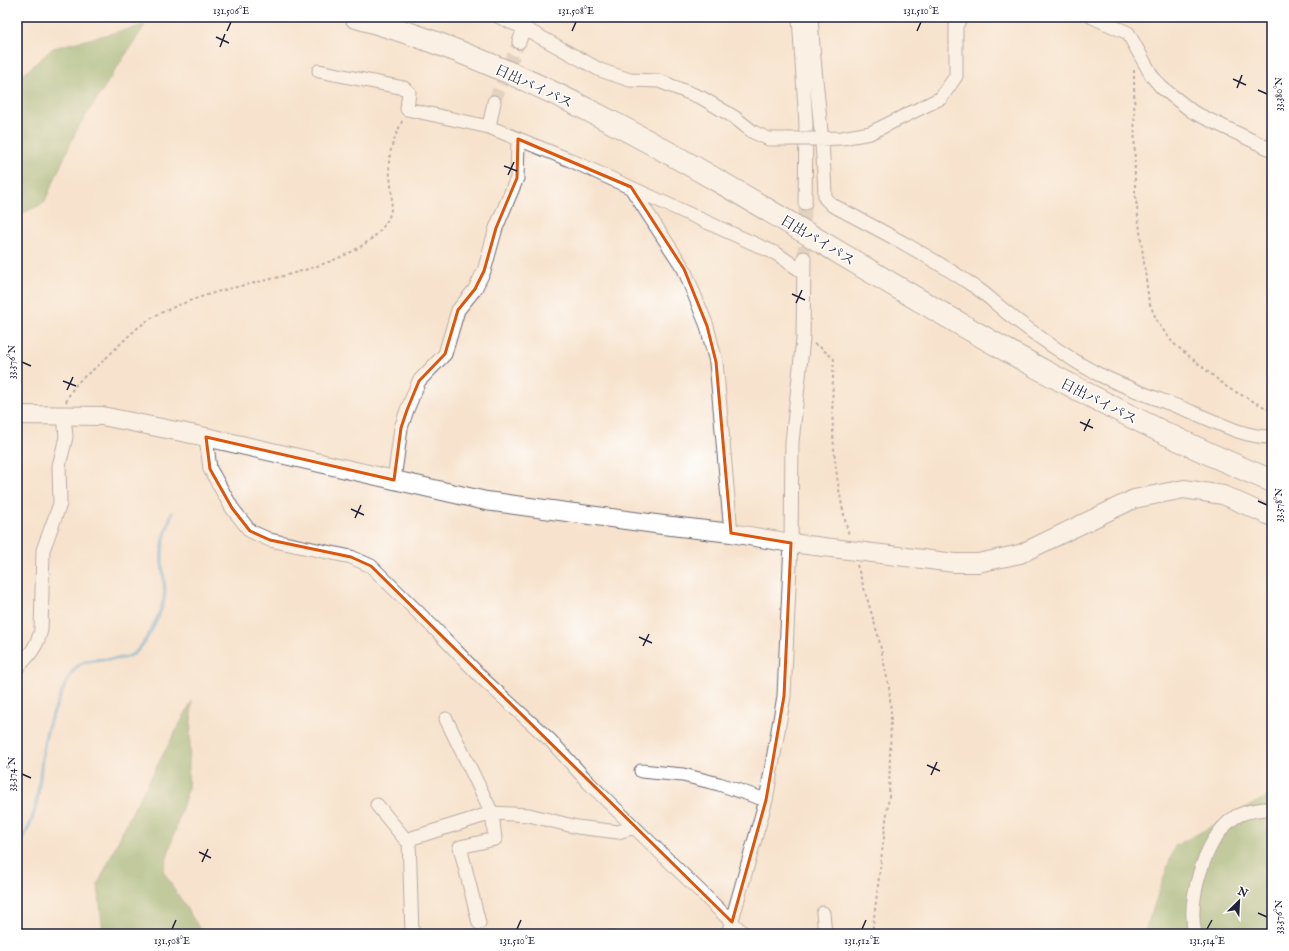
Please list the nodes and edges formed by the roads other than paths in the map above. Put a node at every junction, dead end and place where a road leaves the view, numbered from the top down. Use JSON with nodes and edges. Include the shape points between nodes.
{"nodes":[{"id":1,"x":356,"y":17,"type":"edge"},
{"id":2,"x":500,"y":17,"type":"edge"},
{"id":3,"x":799,"y":17,"type":"edge"},
{"id":4,"x":812,"y":17,"type":"edge"},
{"id":5,"x":961,"y":17,"type":"edge"},
{"id":6,"x":1092,"y":17,"type":"edge"},
{"id":7,"x":524,"y":28,"type":"junction"},
{"id":8,"x":519,"y":42,"type":"tunnel mouth"},
{"id":9,"x":319,"y":70,"type":"dead end"},
{"id":10,"x":494,"y":102,"type":"tunnel mouth"},
{"id":11,"x":489,"y":127,"type":"junction"},
{"id":12,"x":518,"y":139,"type":"junction"},
{"id":13,"x":819,"y":139,"type":"junction"},
{"id":14,"x":1272,"y":150,"type":"edge"},
{"id":15,"x":631,"y":187,"type":"junction"},
{"id":16,"x":805,"y":204,"type":"tunnel mouth"},
{"id":17,"x":804,"y":258,"type":"tunnel mouth"},
{"id":18,"x":803,"y":272,"type":"junction"},
{"id":19,"x":64,"y":414,"type":"junction"},
{"id":20,"x":17,"y":415,"type":"edge"},
{"id":21,"x":206,"y":437,"type":"junction"},
{"id":22,"x":1272,"y":437,"type":"edge"},
{"id":23,"x":394,"y":480,"type":"junction"},
{"id":24,"x":1272,"y":481,"type":"edge"},
{"id":25,"x":1272,"y":517,"type":"edge"},
{"id":26,"x":732,"y":533,"type":"junction"},
{"id":27,"x":791,"y":543,"type":"junction"},
{"id":28,"x":17,"y":668,"type":"edge"},
{"id":29,"x":446,"y":719,"type":"dead end"},
{"id":30,"x":641,"y":771,"type":"dead end"},
{"id":31,"x":766,"y":800,"type":"junction"},
{"id":32,"x":377,"y":805,"type":"dead end"},
{"id":33,"x":1272,"y":808,"type":"edge"},
{"id":34,"x":492,"y":813,"type":"junction"},
{"id":35,"x":634,"y":826,"type":"junction"},
{"id":36,"x":409,"y":839,"type":"junction"},
{"id":37,"x":823,"y":913,"type":"dead end"},
{"id":38,"x":479,"y":923,"type":"dead end"},
{"id":39,"x":730,"y":928,"type":"edge"},
{"id":40,"x":412,"y":934,"type":"edge"},
{"id":41,"x":744,"y":934,"type":"edge"},
{"id":42,"x":825,"y":934,"type":"edge"},
{"id":43,"x":1194,"y":934,"type":"edge"}],
"edges":[{"from":1,"to":24,"type":"highway","name":"日出バイパス","via":[[471,57],[567,100],[723,183],[1076,390],[1215,458]]},
{"from":2,"to":7,"type":"street"},
{"from":3,"to":16,"type":"street","via":[[806,124]]},
{"from":4,"to":13,"type":"street"},
{"from":5,"to":13,"type":"street","via":[[956,26],[956,76],[941,98],[870,133]]},
{"from":6,"to":14,"type":"street","via":[[1128,33],[1161,87],[1193,112]]},
{"from":7,"to":8,"type":"street"},
{"from":7,"to":13,"type":"street","bridge":true,"via":[[600,70],[630,80],[660,81],[702,98],[753,132],[769,139]]},
{"from":9,"to":11,"type":"street","via":[[404,88],[409,92],[407,109]]},
{"from":10,"to":11,"type":"street"},
{"from":11,"to":12,"type":"street"},
{"from":12,"to":15,"type":"street"},
{"from":12,"to":23,"type":"street","via":[[517,178],[496,228],[484,271],[475,289],[458,310],[445,354],[419,381],[401,428]]},
{"from":13,"to":22,"type":"street","via":[[825,198],[832,205],[940,264],[1093,371],[1133,390],[1225,426],[1262,437]]},
{"from":15,"to":18,"type":"street","via":[[776,254]]},
{"from":15,"to":26,"type":"street","via":[[684,269],[708,326],[716,362]]},
{"from":17,"to":18,"type":"street"},
{"from":18,"to":27,"type":"street","via":[[803,339],[792,442]]},
{"from":19,"to":20,"type":"street"},
{"from":19,"to":21,"type":"street","via":[[102,416]]},
{"from":19,"to":28,"type":"street","via":[[66,437],[59,466],[60,504],[43,550],[41,630],[31,654]]},
{"from":21,"to":23,"type":"street"},
{"from":21,"to":35,"type":"street","via":[[210,470],[232,508],[250,531],[270,540],[351,557],[371,566]]},
{"from":23,"to":26,"type":"street","via":[[486,500]]},
{"from":25,"to":27,"type":"street","via":[[1223,495],[1184,489],[1134,499],[1020,554],[978,563],[955,563]]},
{"from":26,"to":27,"type":"street"},
{"from":27,"to":31,"type":"street","via":[[784,696]]},
{"from":29,"to":34,"type":"street"},
{"from":30,"to":31,"type":"street","via":[[683,775]]},
{"from":31,"to":39,"type":"street"},
{"from":32,"to":36,"type":"street","via":[[405,839]]},
{"from":33,"to":43,"type":"street","via":[[1249,811],[1231,820],[1213,839],[1199,871],[1193,910]]},
{"from":34,"to":35,"type":"street","via":[[529,815],[577,827],[618,832]]},
{"from":34,"to":36,"type":"street"},
{"from":34,"to":38,"type":"street","via":[[495,839],[460,847]]},
{"from":35,"to":39,"type":"street"},
{"from":36,"to":40,"type":"street"},
{"from":37,"to":42,"type":"street"},
{"from":39,"to":41,"type":"street"}]}
